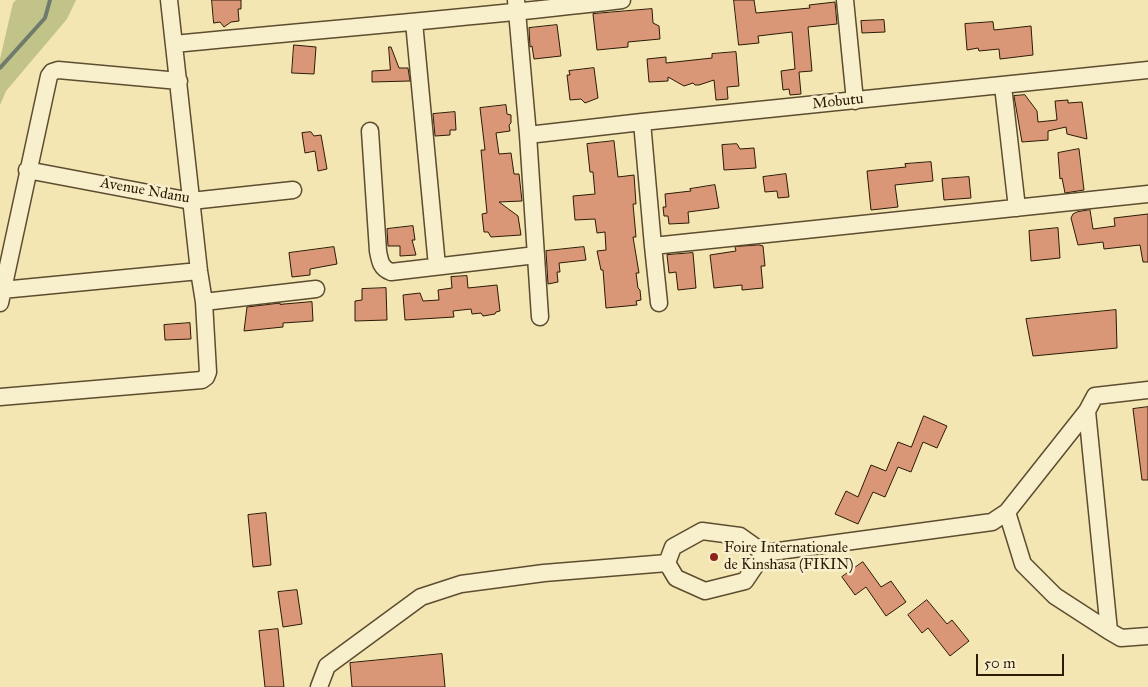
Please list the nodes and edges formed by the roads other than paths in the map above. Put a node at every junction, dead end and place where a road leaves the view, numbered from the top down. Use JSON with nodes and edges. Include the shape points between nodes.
{"nodes":[{"id":1,"x":169,"y":0,"type":"edge"},
{"id":2,"x":622,"y":0,"type":"edge"},
{"id":3,"x":845,"y":0,"type":"edge"},
{"id":4,"x":516,"y":7,"type":"edge"},
{"id":5,"x":414,"y":22,"type":"junction"},
{"id":6,"x":175,"y":44,"type":"junction"},
{"id":7,"x":1148,"y":70,"type":"edge"},
{"id":8,"x":179,"y":81,"type":"junction"},
{"id":9,"x":1003,"y":86,"type":"junction"},
{"id":10,"x":856,"y":101,"type":"junction"},
{"id":11,"x":642,"y":122,"type":"junction"},
{"id":12,"x":370,"y":131,"type":"dead end"},
{"id":13,"x":528,"y":135,"type":"junction"},
{"id":14,"x":28,"y":170,"type":"junction"},
{"id":15,"x":294,"y":190,"type":"dead end"},
{"id":16,"x":1148,"y":194,"type":"edge"},
{"id":17,"x":191,"y":201,"type":"junction"},
{"id":18,"x":1017,"y":208,"type":"junction"},
{"id":19,"x":653,"y":246,"type":"junction"},
{"id":20,"x":536,"y":255,"type":"junction"},
{"id":21,"x":437,"y":266,"type":"junction"},
{"id":22,"x":199,"y":271,"type":"junction"},
{"id":23,"x":316,"y":289,"type":"dead end"},
{"id":24,"x":1,"y":296,"type":"edge"},
{"id":25,"x":204,"y":302,"type":"junction"},
{"id":26,"x":659,"y":303,"type":"dead end"},
{"id":27,"x":540,"y":317,"type":"dead end"},
{"id":28,"x":1148,"y":390,"type":"edge"},
{"id":29,"x":0,"y":397,"type":"edge"},
{"id":30,"x":1087,"y":412,"type":"junction"},
{"id":31,"x":1007,"y":512,"type":"junction"},
{"id":32,"x":764,"y":553,"type":"junction"},
{"id":33,"x":667,"y":563,"type":"junction"},
{"id":34,"x":1109,"y":632,"type":"junction"},
{"id":35,"x":1148,"y":636,"type":"edge"},
{"id":36,"x":319,"y":687,"type":"edge"}],
"edges":[{"from":1,"to":6,"type":"street"},
{"from":2,"to":4,"type":"street"},
{"from":3,"to":10,"type":"street"},
{"from":4,"to":5,"type":"street"},
{"from":4,"to":13,"type":"street"},
{"from":5,"to":6,"type":"street"},
{"from":5,"to":21,"type":"street"},
{"from":6,"to":8,"type":"street"},
{"from":7,"to":9,"type":"street","name":"Mobutu"},
{"from":8,"to":14,"type":"street","via":[[52,72]]},
{"from":8,"to":17,"type":"street"},
{"from":9,"to":10,"type":"street","name":"Mobutu"},
{"from":9,"to":18,"type":"street"},
{"from":10,"to":11,"type":"street","name":"Mobutu"},
{"from":11,"to":13,"type":"street","name":"Mobutu"},
{"from":11,"to":19,"type":"street"},
{"from":12,"to":21,"type":"street","via":[[381,264],[391,272]]},
{"from":13,"to":20,"type":"street"},
{"from":14,"to":17,"type":"street","name":"Avenue Ndanu"},
{"from":14,"to":24,"type":"street"},
{"from":15,"to":17,"type":"street","name":"Avenue Ndanu"},
{"from":16,"to":18,"type":"street"},
{"from":17,"to":22,"type":"street"},
{"from":18,"to":19,"type":"street"},
{"from":19,"to":26,"type":"street"},
{"from":20,"to":21,"type":"street"},
{"from":20,"to":27,"type":"street"},
{"from":22,"to":24,"type":"street"},
{"from":22,"to":25,"type":"street"},
{"from":23,"to":25,"type":"street"},
{"from":25,"to":29,"type":"street","via":[[208,372],[202,380]]},
{"from":28,"to":30,"type":"street","via":[[1095,396]]},
{"from":30,"to":31,"type":"street"},
{"from":30,"to":34,"type":"street"},
{"from":31,"to":32,"type":"street","via":[[992,522]]},
{"from":31,"to":34,"type":"street","via":[[1023,564],[1055,596]]},
{"from":32,"to":33,"type":"street","via":[[740,536],[702,532],[673,547]]},
{"from":32,"to":33,"type":"street","via":[[745,581],[705,591],[676,578]]},
{"from":33,"to":36,"type":"street","via":[[489,580],[461,584],[421,598],[327,666]]},
{"from":34,"to":35,"type":"street","via":[[1121,638]]}]}
